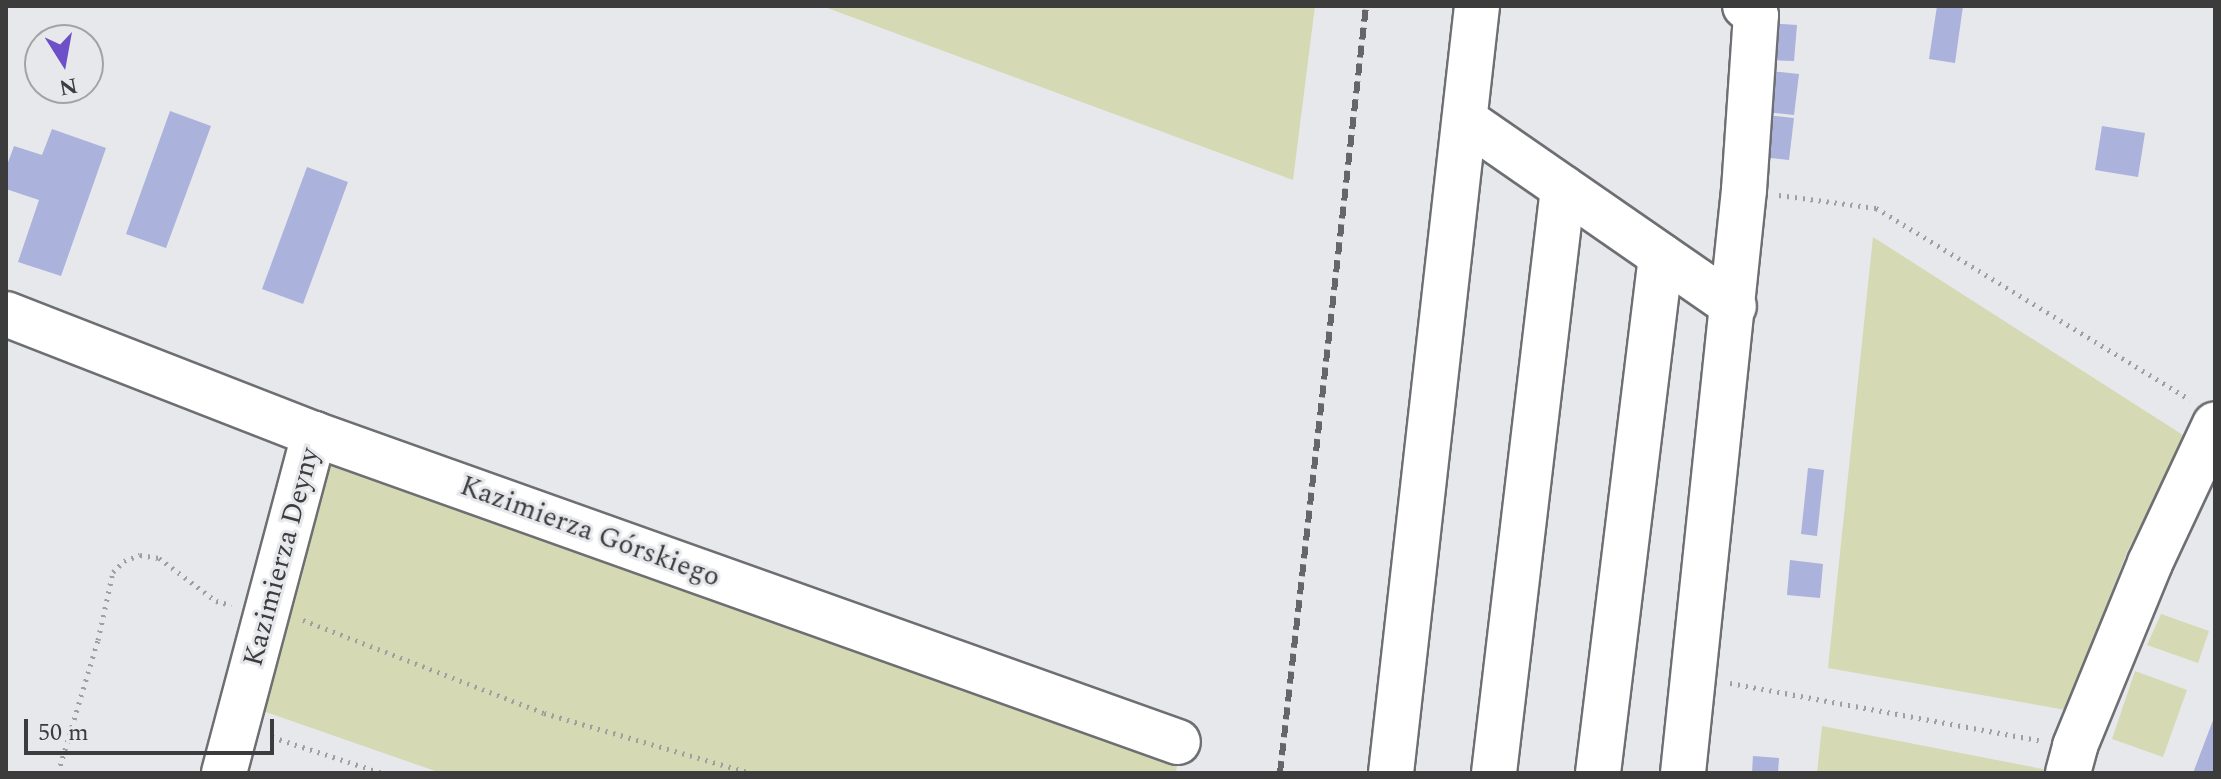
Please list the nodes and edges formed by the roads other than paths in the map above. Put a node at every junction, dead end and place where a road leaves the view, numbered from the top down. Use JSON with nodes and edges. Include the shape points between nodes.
{"nodes":[{"id":1,"x":1477,"y":6,"type":"edge"},
{"id":2,"x":1745,"y":6,"type":"edge"},
{"id":3,"x":1465,"y":120,"type":"junction"},
{"id":4,"x":1563,"y":188,"type":"junction"},
{"id":5,"x":1661,"y":256,"type":"junction"},
{"id":6,"x":1734,"y":306,"type":"junction"},
{"id":7,"x":6,"y":314,"type":"edge"},
{"id":8,"x":2208,"y":415,"type":"edge"},
{"id":9,"x":314,"y":434,"type":"junction"},
{"id":10,"x":1178,"y":742,"type":"dead end"},
{"id":11,"x":2072,"y":760,"type":"edge"},
{"id":12,"x":224,"y":773,"type":"edge"},
{"id":13,"x":1391,"y":773,"type":"edge"},
{"id":14,"x":1494,"y":773,"type":"edge"},
{"id":15,"x":1598,"y":773,"type":"edge"},
{"id":16,"x":1683,"y":773,"type":"edge"}],
"edges":[{"from":1,"to":3,"type":"street"},
{"from":2,"to":6,"type":"street","via":[[1756,15]]},
{"from":3,"to":4,"type":"street"},
{"from":3,"to":13,"type":"street"},
{"from":4,"to":5,"type":"street"},
{"from":4,"to":14,"type":"street"},
{"from":5,"to":6,"type":"street"},
{"from":5,"to":15,"type":"street"},
{"from":6,"to":16,"type":"street"},
{"from":7,"to":9,"type":"street","name":"Kazimierza Górskiego"},
{"from":8,"to":11,"type":"street"},
{"from":9,"to":10,"type":"street","name":"Kazimierza Górskiego"},
{"from":9,"to":12,"type":"street","name":"Kazimierza Deyny"}]}
